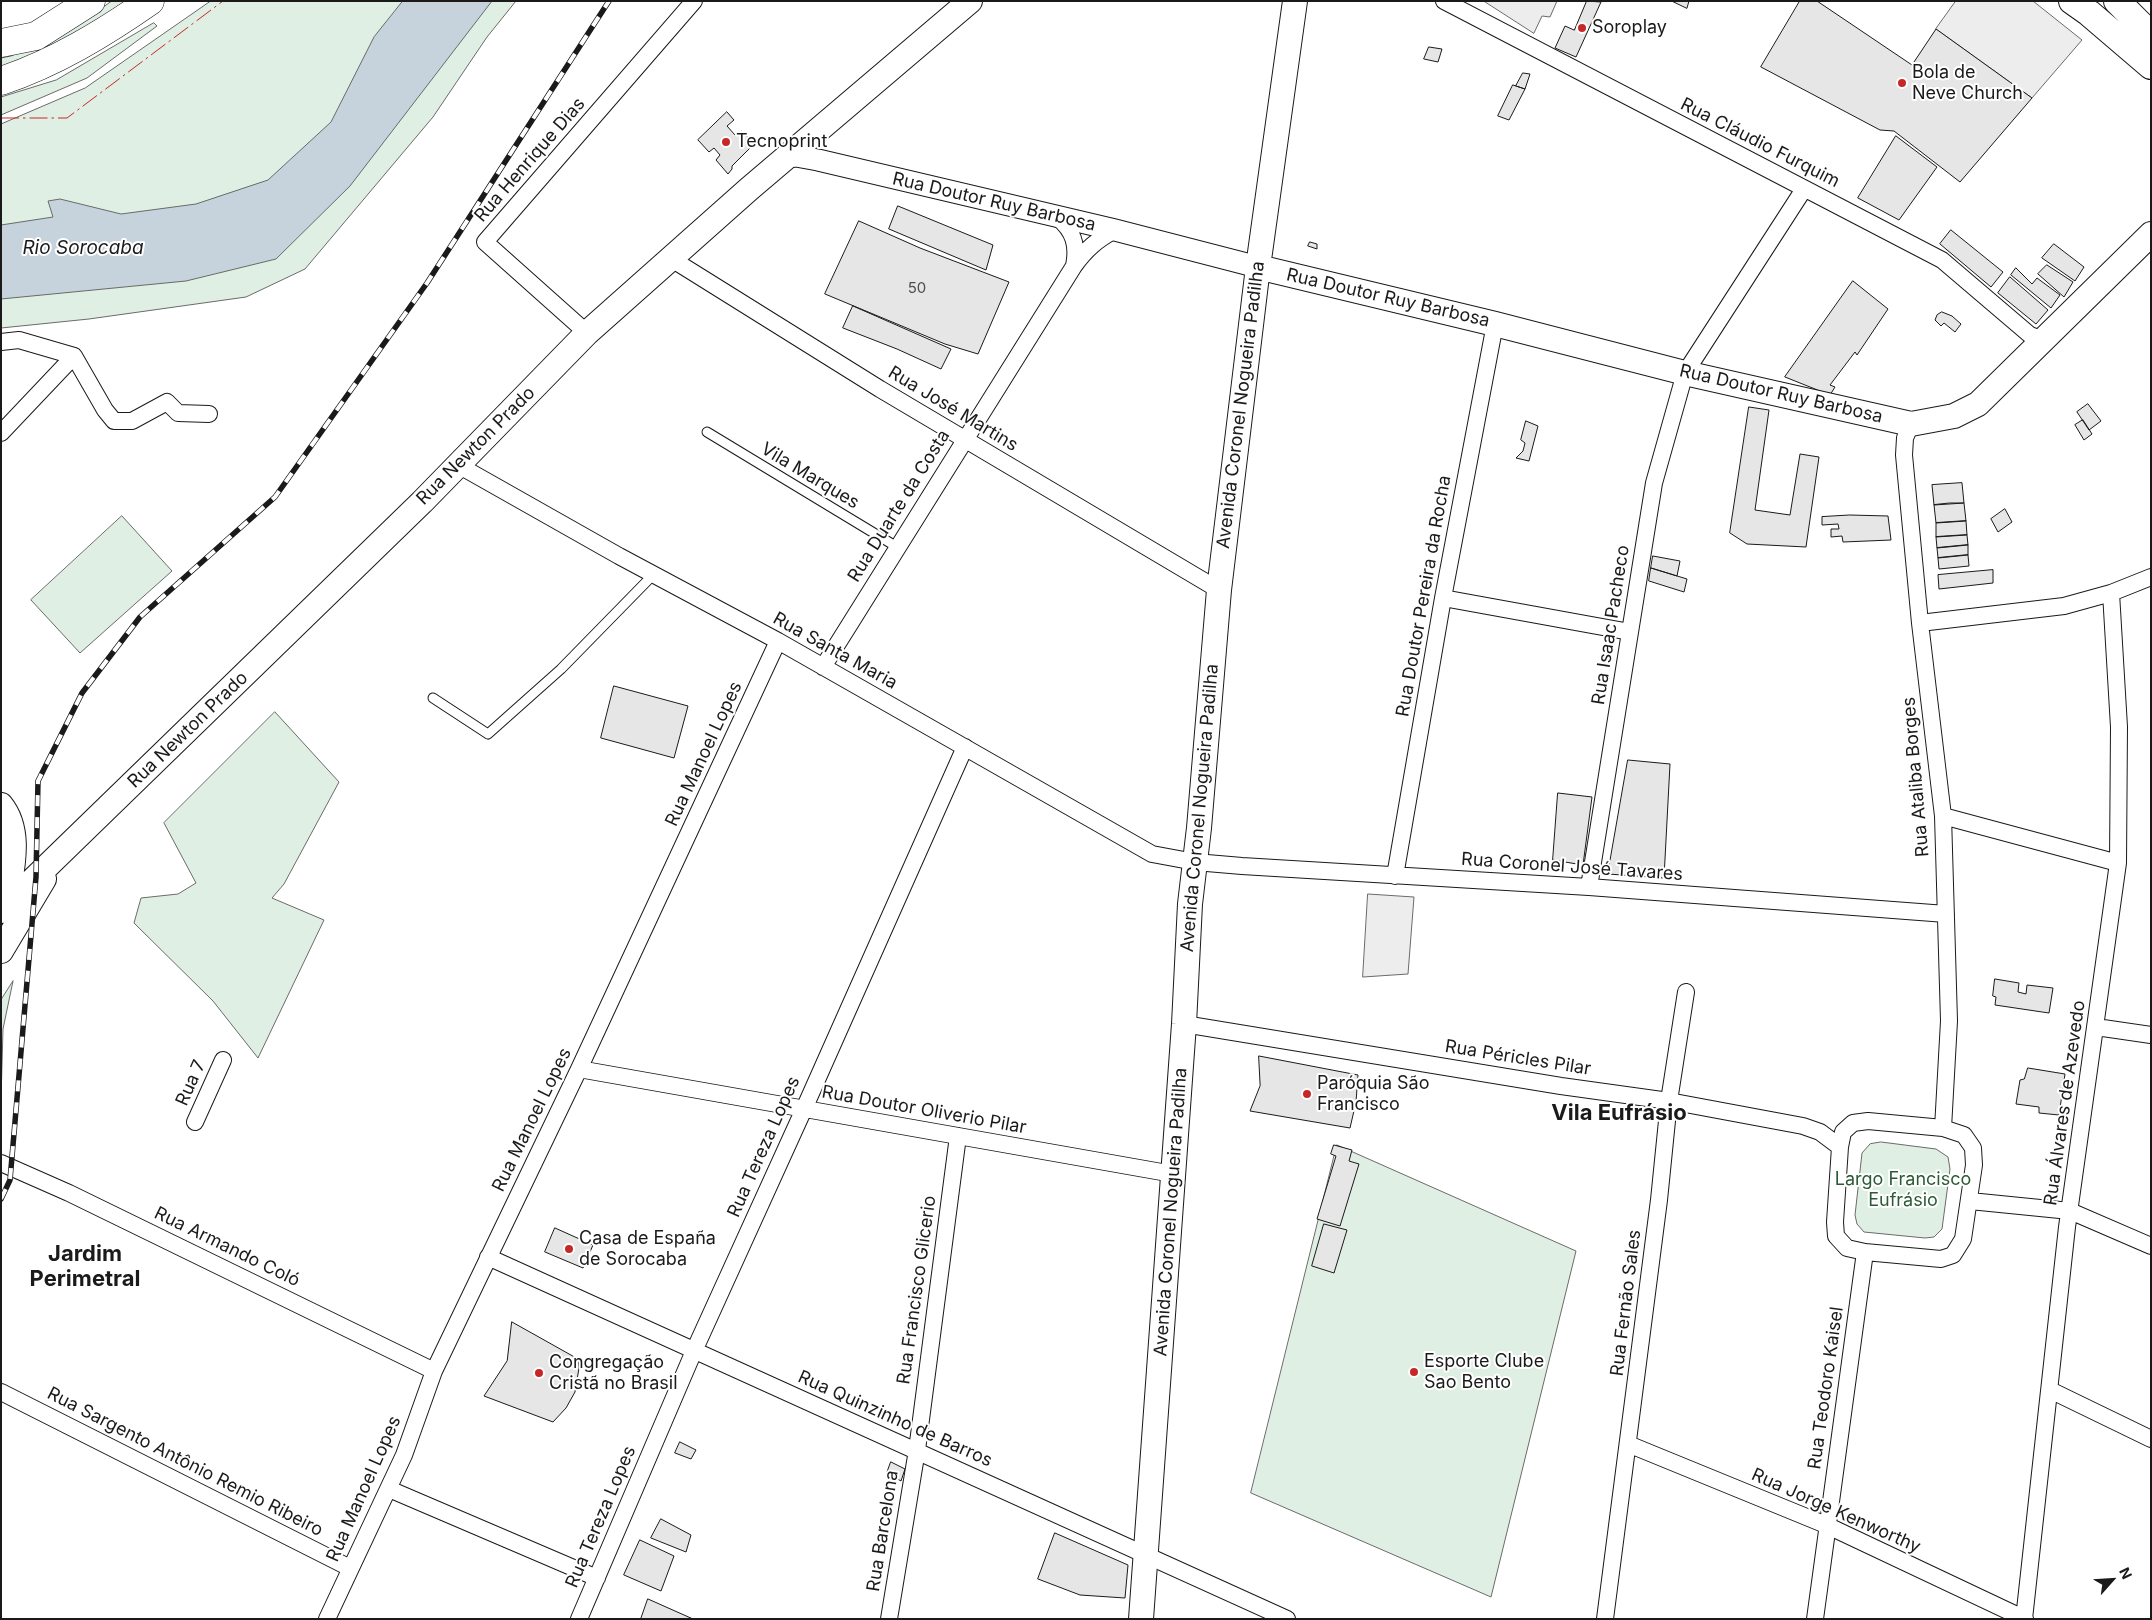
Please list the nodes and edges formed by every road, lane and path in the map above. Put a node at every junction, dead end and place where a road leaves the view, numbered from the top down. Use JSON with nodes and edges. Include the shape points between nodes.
{"nodes":[{"id":1,"x":91,"y":1,"type":"edge"},
{"id":2,"x":150,"y":1,"type":"edge"},
{"id":3,"x":694,"y":1,"type":"edge"},
{"id":4,"x":1295,"y":1,"type":"edge"},
{"id":5,"x":1444,"y":1,"type":"edge"},
{"id":6,"x":2115,"y":1,"type":"edge"},
{"id":7,"x":963,"y":3,"type":"edge"},
{"id":8,"x":2075,"y":3,"type":"edge"},
{"id":9,"x":1,"y":33,"type":"edge"},
{"id":10,"x":2151,"y":35,"type":"edge"},
{"id":11,"x":36,"y":36,"type":"junction"},
{"id":12,"x":1,"y":43,"type":"edge"},
{"id":13,"x":2151,"y":66,"type":"edge"},
{"id":14,"x":1,"y":81,"type":"edge"},
{"id":15,"x":824,"y":126,"type":"junction"},
{"id":16,"x":787,"y":157,"type":"junction"},
{"id":17,"x":835,"y":164,"type":"junction"},
{"id":18,"x":1804,"y":189,"type":"junction"},
{"id":19,"x":1058,"y":218,"type":"junction"},
{"id":20,"x":1115,"y":230,"type":"junction"},
{"id":21,"x":2151,"y":234,"type":"edge"},
{"id":22,"x":670,"y":258,"type":"junction"},
{"id":23,"x":1074,"y":266,"type":"junction"},
{"id":24,"x":1258,"y":267,"type":"junction"},
{"id":25,"x":1495,"y":324,"type":"junction"},
{"id":26,"x":588,"y":333,"type":"junction"},
{"id":27,"x":2043,"y":340,"type":"junction"},
{"id":28,"x":1,"y":342,"type":"edge"},
{"id":29,"x":74,"y":356,"type":"junction"},
{"id":30,"x":1685,"y":372,"type":"junction"},
{"id":31,"x":209,"y":414,"type":"dead end"},
{"id":32,"x":1913,"y":423,"type":"junction"},
{"id":33,"x":706,"y":432,"type":"dead end"},
{"id":34,"x":1,"y":433,"type":"edge"},
{"id":35,"x":965,"y":439,"type":"junction"},
{"id":36,"x":458,"y":465,"type":"junction"},
{"id":37,"x":897,"y":548,"type":"junction"},
{"id":38,"x":653,"y":575,"type":"junction"},
{"id":39,"x":2151,"y":577,"type":"edge"},
{"id":40,"x":1219,"y":590,"type":"junction"},
{"id":41,"x":2111,"y":593,"type":"junction"},
{"id":42,"x":1443,"y":598,"type":"junction"},
{"id":43,"x":1920,"y":623,"type":"junction"},
{"id":44,"x":1630,"y":632,"type":"junction"},
{"id":45,"x":778,"y":641,"type":"junction"},
{"id":46,"x":823,"y":667,"type":"junction"},
{"id":47,"x":433,"y":698,"type":"dead end"},
{"id":48,"x":964,"y":747,"type":"junction"},
{"id":49,"x":1,"y":805,"type":"edge"},
{"id":50,"x":1943,"y":816,"type":"junction"},
{"id":51,"x":14,"y":840,"type":"junction"},
{"id":52,"x":55,"y":859,"type":"junction"},
{"id":53,"x":1195,"y":862,"type":"junction"},
{"id":54,"x":2118,"y":863,"type":"junction"},
{"id":55,"x":1395,"y":876,"type":"junction"},
{"id":56,"x":1589,"y":888,"type":"junction"},
{"id":57,"x":4,"y":907,"type":"edge"},
{"id":58,"x":1946,"y":914,"type":"junction"},
{"id":59,"x":1,"y":951,"type":"edge"},
{"id":60,"x":1686,"y":992,"type":"dead end"},
{"id":61,"x":1184,"y":1024,"type":"junction"},
{"id":62,"x":2096,"y":1028,"type":"junction"},
{"id":63,"x":2151,"y":1035,"type":"edge"},
{"id":64,"x":223,"y":1060,"type":"dead end"},
{"id":65,"x":579,"y":1068,"type":"junction"},
{"id":66,"x":1669,"y":1101,"type":"junction"},
{"id":67,"x":804,"y":1109,"type":"junction"},
{"id":68,"x":195,"y":1122,"type":"dead end"},
{"id":69,"x":1944,"y":1128,"type":"junction"},
{"id":70,"x":958,"y":1136,"type":"junction"},
{"id":71,"x":1840,"y":1147,"type":"junction"},
{"id":72,"x":1,"y":1163,"type":"edge"},
{"id":73,"x":1173,"y":1174,"type":"junction"},
{"id":74,"x":1970,"y":1200,"type":"junction"},
{"id":75,"x":2070,"y":1211,"type":"junction"},
{"id":76,"x":2151,"y":1246,"type":"edge"},
{"id":77,"x":1865,"y":1252,"type":"junction"},
{"id":78,"x":488,"y":1257,"type":"junction"},
{"id":79,"x":694,"y":1351,"type":"junction"},
{"id":80,"x":434,"y":1370,"type":"junction"},
{"id":81,"x":2050,"y":1390,"type":"junction"},
{"id":82,"x":1,"y":1392,"type":"edge"},
{"id":83,"x":2151,"y":1439,"type":"edge"},
{"id":84,"x":1628,"y":1444,"type":"junction"},
{"id":85,"x":916,"y":1450,"type":"junction"},
{"id":86,"x":388,"y":1488,"type":"junction"},
{"id":87,"x":1826,"y":1526,"type":"junction"},
{"id":88,"x":1145,"y":1554,"type":"junction"},
{"id":89,"x":350,"y":1568,"type":"junction"},
{"id":90,"x":597,"y":1578,"type":"junction"},
{"id":91,"x":327,"y":1619,"type":"edge"},
{"id":92,"x":579,"y":1619,"type":"edge"},
{"id":93,"x":889,"y":1619,"type":"edge"},
{"id":94,"x":1141,"y":1619,"type":"edge"},
{"id":95,"x":1287,"y":1619,"type":"edge"},
{"id":96,"x":1605,"y":1619,"type":"edge"},
{"id":97,"x":1815,"y":1619,"type":"edge"},
{"id":98,"x":2025,"y":1619,"type":"edge"}],
"edges":[{"from":1,"to":11,"type":"highway"},
{"from":2,"to":14,"type":"highway","via":[[107,31],[25,73]]},
{"from":3,"to":26,"type":"street","name":"Rua Henrique Dias","via":[[485,242]]},
{"from":4,"to":24,"type":"main road","name":"Avenida Coronel Nogueira Padilha"},
{"from":5,"to":18,"type":"street","name":"Rua Cláudio Furquim"},
{"from":6,"to":8,"type":"main road","via":[[2091,9]]},
{"from":6,"to":10,"type":"main road"},
{"from":7,"to":15,"type":"main road","name":"Rua Newton Prado"},
{"from":8,"to":13,"type":"main road"},
{"from":9,"to":11,"type":"highway"},
{"from":11,"to":12,"type":"highway"},
{"from":15,"to":16,"type":"main road","name":"Rua Newton Prado"},
{"from":15,"to":17,"type":"street","via":[[820,136],[822,149]]},
{"from":16,"to":17,"type":"street","name":"Rua Doutor Ruy Barbosa"},
{"from":16,"to":22,"type":"main road","name":"Rua Newton Prado"},
{"from":17,"to":19,"type":"street","name":"Rua Doutor Ruy Barbosa"},
{"from":18,"to":27,"type":"street","name":"Rua Cláudio Furquim","via":[[1942,260],[2030,334]]},
{"from":18,"to":30,"type":"street","name":"Rua Isaac Pacheco"},
{"from":19,"to":20,"type":"street","name":"Rua Doutor Ruy Barbosa"},
{"from":19,"to":23,"type":"street","via":[[1073,235],[1076,250]]},
{"from":20,"to":23,"type":"street","name":"Rua Duarte da Costa","via":[[1087,248]]},
{"from":20,"to":24,"type":"street","name":"Rua Doutor Ruy Barbosa"},
{"from":21,"to":27,"type":"main road"},
{"from":22,"to":26,"type":"main road","name":"Rua Newton Prado"},
{"from":22,"to":35,"type":"street","name":"Rua José Martins"},
{"from":23,"to":35,"type":"street","name":"Rua Duarte da Costa"},
{"from":24,"to":25,"type":"main road","name":"Rua Doutor Ruy Barbosa"},
{"from":24,"to":40,"type":"main road","name":"Avenida Coronel Nogueira Padilha"},
{"from":25,"to":30,"type":"main road","name":"Rua Doutor Ruy Barbosa"},
{"from":25,"to":42,"type":"street","name":"Rua Doutor Pereira da Rocha"},
{"from":26,"to":36,"type":"main road","name":"Rua Newton Prado"},
{"from":27,"to":32,"type":"main road","via":[[1978,404],[1954,416]]},
{"from":28,"to":29,"type":"street","via":[[19,340]]},
{"from":29,"to":31,"type":"street","via":[[114,422],[132,421],[167,402],[178,413]]},
{"from":29,"to":34,"type":"street"},
{"from":30,"to":32,"type":"main road","name":"Rua Doutor Ruy Barbosa"},
{"from":30,"to":44,"type":"street","name":"Rua Isaac Pacheco","via":[[1654,483]]},
{"from":32,"to":43,"type":"street","name":"Rua Ataliba Borges","via":[[1905,438],[1904,455]]},
{"from":33,"to":37,"type":"lane","name":"Vila Marques"},
{"from":35,"to":37,"type":"street","name":"Rua Duarte da Costa"},
{"from":35,"to":40,"type":"street","name":"Rua José Martins"},
{"from":36,"to":38,"type":"street","name":"Rua Santa Maria"},
{"from":36,"to":52,"type":"main road","name":"Rua Newton Prado"},
{"from":37,"to":46,"type":"street","name":"Rua Duarte da Costa"},
{"from":38,"to":45,"type":"street","name":"Rua Santa Maria"},
{"from":38,"to":47,"type":"lane","via":[[560,669],[488,734]]},
{"from":39,"to":41,"type":"street"},
{"from":40,"to":53,"type":"main road","name":"Avenida Coronel Nogueira Padilha"},
{"from":41,"to":43,"type":"street","via":[[2064,606]]},
{"from":41,"to":54,"type":"street","name":"Rua Álvares de Azevedo","via":[[2119,727]]},
{"from":42,"to":44,"type":"street"},
{"from":42,"to":55,"type":"street","name":"Rua Doutor Pereira da Rocha"},
{"from":43,"to":50,"type":"street","name":"Rua Ataliba Borges"},
{"from":44,"to":56,"type":"street","name":"Rua Isaac Pacheco"},
{"from":45,"to":46,"type":"street","name":"Rua Santa Maria"},
{"from":45,"to":65,"type":"street","name":"Rua Manoel Lopes"},
{"from":46,"to":48,"type":"street","name":"Rua Santa Maria"},
{"from":48,"to":53,"type":"street","name":"Rua Santa Maria","via":[[1152,854]]},
{"from":48,"to":67,"type":"street","name":"Rua Tereza Lopes"},
{"from":49,"to":51,"type":"main road","via":[[10,819]]},
{"from":50,"to":54,"type":"street"},
{"from":50,"to":58,"type":"street","name":"Rua Ataliba Borges"},
{"from":51,"to":52,"type":"main road","via":[[18,852],[26,859]]},
{"from":51,"to":57,"type":"main road"},
{"from":52,"to":57,"type":"main road","name":"Rua Newton Prado"},
{"from":52,"to":59,"type":"main road"},
{"from":53,"to":55,"type":"street","name":"Rua Coronel José Tavares"},
{"from":53,"to":61,"type":"main road","name":"Avenida Coronel Nogueira Padilha"},
{"from":54,"to":62,"type":"street","name":"Rua Álvares de Azevedo"},
{"from":55,"to":56,"type":"street","name":"Rua Coronel José Tavares"},
{"from":56,"to":58,"type":"street","name":"Rua Coronel José Tavares"},
{"from":58,"to":69,"type":"street","name":"Rua Ataliba Borges","via":[[1950,1020]]},
{"from":60,"to":66,"type":"street","name":"Rua Fernão Sales"},
{"from":61,"to":66,"type":"street","name":"Rua Péricles Pilar"},
{"from":61,"to":73,"type":"main road","name":"Avenida Coronel Nogueira Padilha"},
{"from":62,"to":63,"type":"street"},
{"from":62,"to":75,"type":"street","name":"Rua Álvares de Azevedo"},
{"from":64,"to":68,"type":"street","name":"Rua 7"},
{"from":65,"to":67,"type":"street","name":"Rua Doutor Oliverio Pilar"},
{"from":65,"to":78,"type":"street","name":"Rua Manoel Lopes"},
{"from":66,"to":71,"type":"street","name":"Rua Péricles Pilar","via":[[1803,1126],[1820,1132]]},
{"from":66,"to":84,"type":"street","name":"Rua Fernão Sales"},
{"from":67,"to":70,"type":"street","name":"Rua Doutor Oliverio Pilar"},
{"from":67,"to":79,"type":"street","name":"Rua Tereza Lopes"},
{"from":69,"to":71,"type":"street","via":[[1868,1121],[1853,1123],[1843,1132]]},
{"from":69,"to":74,"type":"street","via":[[1964,1135],[1973,1148]]},
{"from":70,"to":73,"type":"street","name":"Rua Doutor Oliverio Pilar"},
{"from":70,"to":85,"type":"street","name":"Rua Francisco Glicerio"},
{"from":71,"to":77,"type":"street","via":[[1836,1236],[1847,1248]]},
{"from":72,"to":80,"type":"street","name":"Rua Armando Coló"},
{"from":73,"to":88,"type":"main road","name":"Avenida Coronel Nogueira Padilha"},
{"from":74,"to":75,"type":"street"},
{"from":74,"to":77,"type":"street","via":[[1963,1239],[1953,1255],[1941,1259]]},
{"from":75,"to":76,"type":"street"},
{"from":75,"to":81,"type":"street","name":"Rua Álvares de Azevedo"},
{"from":77,"to":87,"type":"street","name":"Rua Teodoro Kaisel"},
{"from":78,"to":79,"type":"street","name":"Rua Quinzinho de Barros"},
{"from":78,"to":80,"type":"street","name":"Rua Manoel Lopes"},
{"from":79,"to":85,"type":"street","name":"Rua Quinzinho de Barros"},
{"from":79,"to":90,"type":"street","name":"Rua Tereza Lopes"},
{"from":80,"to":86,"type":"street","name":"Rua Manoel Lopes","via":[[404,1455]]},
{"from":81,"to":83,"type":"street"},
{"from":81,"to":98,"type":"street","name":"Rua Álvares de Azevedo"},
{"from":82,"to":89,"type":"street","name":"Rua Sargento Antônio Remio Ribeiro"},
{"from":84,"to":87,"type":"street","name":"Rua Jorge Kenworthy"},
{"from":84,"to":96,"type":"street","name":"Rua Fernão Sales"},
{"from":85,"to":88,"type":"street","name":"Rua Quinzinho de Barros"},
{"from":85,"to":93,"type":"street","name":"Rua Barcelona"},
{"from":86,"to":89,"type":"street","name":"Rua Manoel Lopes"},
{"from":86,"to":90,"type":"street"},
{"from":87,"to":97,"type":"street","name":"Rua Teodoro Kaisel"},
{"from":87,"to":98,"type":"street","name":"Rua Jorge Kenworthy"},
{"from":88,"to":94,"type":"main road","name":"Avenida Coronel Nogueira Padilha"},
{"from":88,"to":95,"type":"street","name":"Rua Quinzinho de Barros"},
{"from":89,"to":91,"type":"street","name":"Rua Manoel Lopes"},
{"from":90,"to":92,"type":"street","name":"Rua Tereza Lopes"}]}
